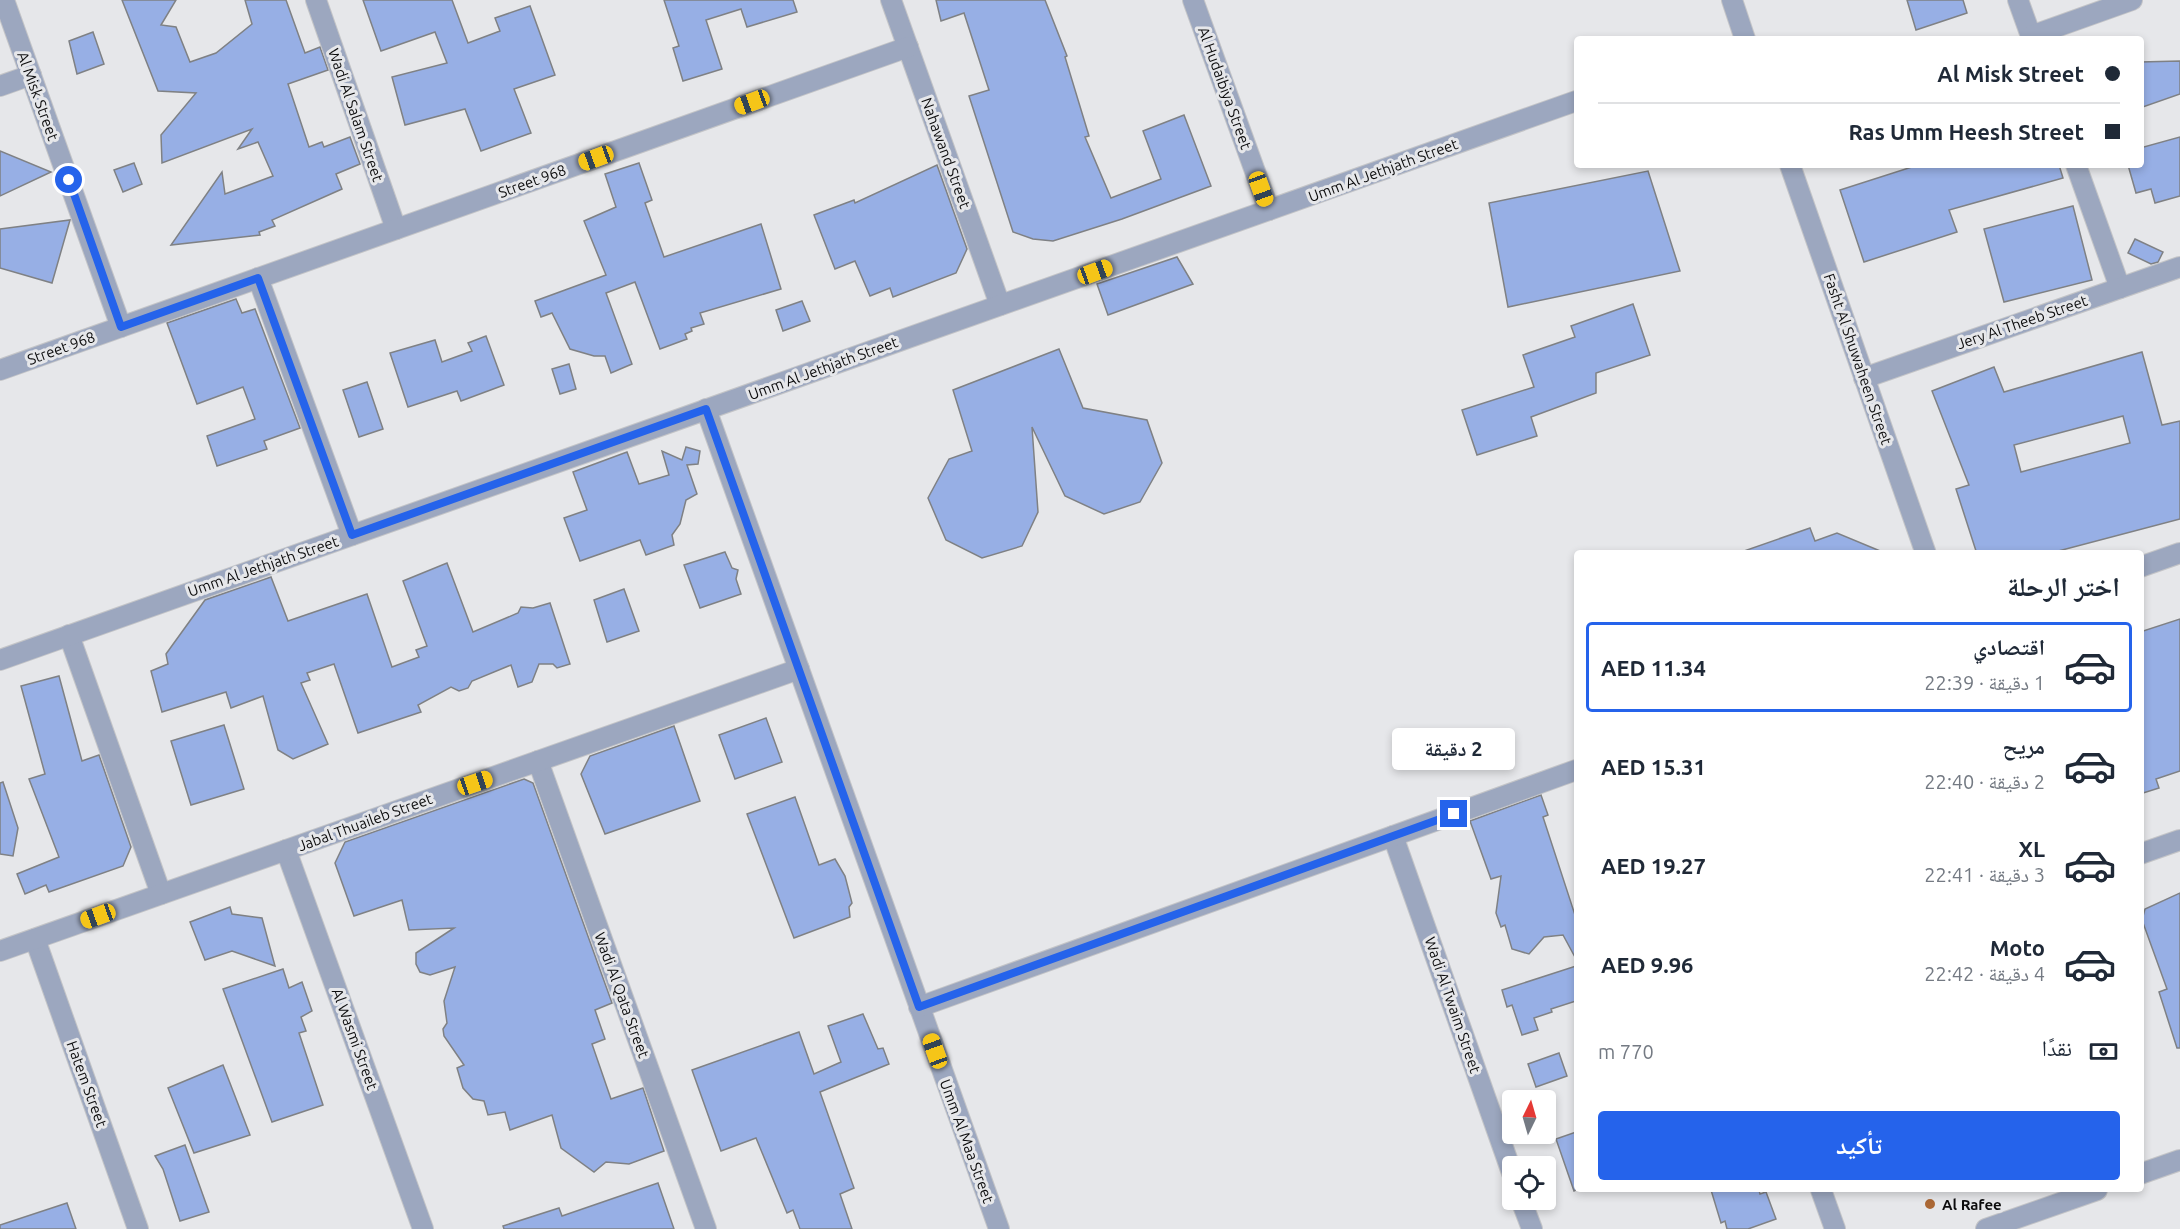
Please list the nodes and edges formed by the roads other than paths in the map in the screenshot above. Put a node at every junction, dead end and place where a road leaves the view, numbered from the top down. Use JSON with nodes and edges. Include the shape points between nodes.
{"nodes":[{"id":1,"x":4,"y":0,"type":"edge"},
{"id":2,"x":316,"y":0,"type":"edge"},
{"id":3,"x":891,"y":0,"type":"edge"},
{"id":4,"x":1193,"y":0,"type":"edge"},
{"id":5,"x":1732,"y":0,"type":"edge"},
{"id":6,"x":2018,"y":0,"type":"edge"},
{"id":7,"x":2132,"y":0,"type":"edge"},
{"id":8,"x":1745,"y":36,"type":"edge"},
{"id":9,"x":2030,"y":36,"type":"edge"},
{"id":10,"x":2036,"y":36,"type":"edge"},
{"id":11,"x":908,"y":47,"type":"junction"},
{"id":12,"x":31,"y":75,"type":"junction"},
{"id":13,"x":0,"y":86,"type":"edge"},
{"id":14,"x":1574,"y":102,"type":"edge"},
{"id":15,"x":1791,"y":168,"type":"edge"},
{"id":16,"x":2077,"y":168,"type":"edge"},
{"id":17,"x":1269,"y":210,"type":"junction"},
{"id":18,"x":396,"y":229,"type":"junction"},
{"id":19,"x":2180,"y":267,"type":"edge"},
{"id":20,"x":258,"y":278,"type":"junction"},
{"id":21,"x":2120,"y":288,"type":"junction"},
{"id":22,"x":1000,"y":305,"type":"junction"},
{"id":23,"x":121,"y":327,"type":"junction"},
{"id":24,"x":0,"y":370,"type":"edge"},
{"id":25,"x":1864,"y":378,"type":"junction"},
{"id":26,"x":706,"y":409,"type":"junction"},
{"id":27,"x":352,"y":535,"type":"junction"},
{"id":28,"x":1925,"y":550,"type":"edge"},
{"id":29,"x":2180,"y":553,"type":"edge"},
{"id":30,"x":2144,"y":566,"type":"edge"},
{"id":31,"x":69,"y":635,"type":"junction"},
{"id":32,"x":0,"y":660,"type":"edge"},
{"id":33,"x":799,"y":669,"type":"junction"},
{"id":34,"x":538,"y":761,"type":"junction"},
{"id":35,"x":1574,"y":771,"type":"edge"},
{"id":36,"x":1393,"y":836,"type":"junction"},
{"id":37,"x":2180,"y":840,"type":"edge"},
{"id":38,"x":286,"y":850,"type":"junction"},
{"id":39,"x":2144,"y":853,"type":"edge"},
{"id":40,"x":161,"y":894,"type":"junction"},
{"id":41,"x":35,"y":939,"type":"junction"},
{"id":42,"x":0,"y":951,"type":"edge"},
{"id":43,"x":919,"y":1007,"type":"junction"},
{"id":44,"x":1506,"y":1156,"type":"edge"},
{"id":45,"x":2180,"y":1160,"type":"edge"},
{"id":46,"x":2144,"y":1173,"type":"edge"},
{"id":47,"x":1822,"y":1192,"type":"edge"},
{"id":48,"x":2091,"y":1192,"type":"edge"},
{"id":49,"x":1525,"y":1210,"type":"edge"},
{"id":50,"x":138,"y":1229,"type":"edge"},
{"id":51,"x":423,"y":1229,"type":"edge"},
{"id":52,"x":706,"y":1229,"type":"edge"},
{"id":53,"x":999,"y":1229,"type":"edge"},
{"id":54,"x":1532,"y":1229,"type":"edge"},
{"id":55,"x":1835,"y":1229,"type":"edge"},
{"id":56,"x":1986,"y":1229,"type":"edge"}],
"edges":[{"from":1,"to":12,"type":"street","name":"Al Misk Street"},
{"from":2,"to":18,"type":"street","name":"Wadi Al Salam Street"},
{"from":3,"to":11,"type":"street","name":"Nahawand Street"},
{"from":4,"to":17,"type":"street","name":"Al Hudaibiya Street"},
{"from":5,"to":8,"type":"street"},
{"from":6,"to":9,"type":"street"},
{"from":7,"to":10,"type":"street"},
{"from":11,"to":18,"type":"street","name":"Street 968"},
{"from":11,"to":22,"type":"street","name":"Nahawand Street"},
{"from":12,"to":13,"type":"street"},
{"from":12,"to":23,"type":"street","name":"Al Misk Street"},
{"from":14,"to":17,"type":"street","name":"Umm Al Jethjath Street"},
{"from":15,"to":25,"type":"street","name":"Fasht Al Shuwaheen Street"},
{"from":16,"to":21,"type":"street"},
{"from":17,"to":22,"type":"street","name":"Umm Al Jethjath Street"},
{"from":18,"to":20,"type":"street","name":"Street 968"},
{"from":19,"to":21,"type":"street","name":"Jery Al Theeb Street"},
{"from":20,"to":23,"type":"street","name":"Street 968"},
{"from":20,"to":27,"type":"street"},
{"from":21,"to":25,"type":"street","name":"Jery Al Theeb Street"},
{"from":22,"to":26,"type":"street","name":"Umm Al Jethjath Street"},
{"from":23,"to":24,"type":"street","name":"Street 968"},
{"from":25,"to":28,"type":"street","name":"Fasht Al Shuwaheen Street"},
{"from":26,"to":27,"type":"street","name":"Umm Al Jethjath Street"},
{"from":26,"to":33,"type":"street","name":"Umm Al Maa Street"},
{"from":27,"to":31,"type":"street","name":"Umm Al Jethjath Street"},
{"from":29,"to":30,"type":"street"},
{"from":31,"to":32,"type":"street","name":"Umm Al Jethjath Street"},
{"from":31,"to":40,"type":"street"},
{"from":33,"to":34,"type":"street","name":"Jabal Thuaileb Street"},
{"from":33,"to":43,"type":"street","name":"Umm Al Maa Street"},
{"from":34,"to":38,"type":"street","name":"Jabal Thuaileb Street"},
{"from":34,"to":52,"type":"street","name":"Wadi Al Qata Street"},
{"from":35,"to":36,"type":"street"},
{"from":36,"to":43,"type":"street"},
{"from":36,"to":44,"type":"street","name":"Wadi Al Twaim Street"},
{"from":37,"to":39,"type":"street"},
{"from":38,"to":40,"type":"street","name":"Jabal Thuaileb Street"},
{"from":38,"to":51,"type":"street","name":"Al Wasmi Street"},
{"from":40,"to":41,"type":"street","name":"Jabal Thuaileb Street"},
{"from":41,"to":42,"type":"street","name":"Jabal Thuaileb Street"},
{"from":41,"to":50,"type":"street","name":"Hatem Street"},
{"from":43,"to":53,"type":"street","name":"Umm Al Maa Street"},
{"from":45,"to":46,"type":"street"},
{"from":47,"to":55,"type":"street"},
{"from":48,"to":56,"type":"street"},
{"from":49,"to":54,"type":"street"}]}
